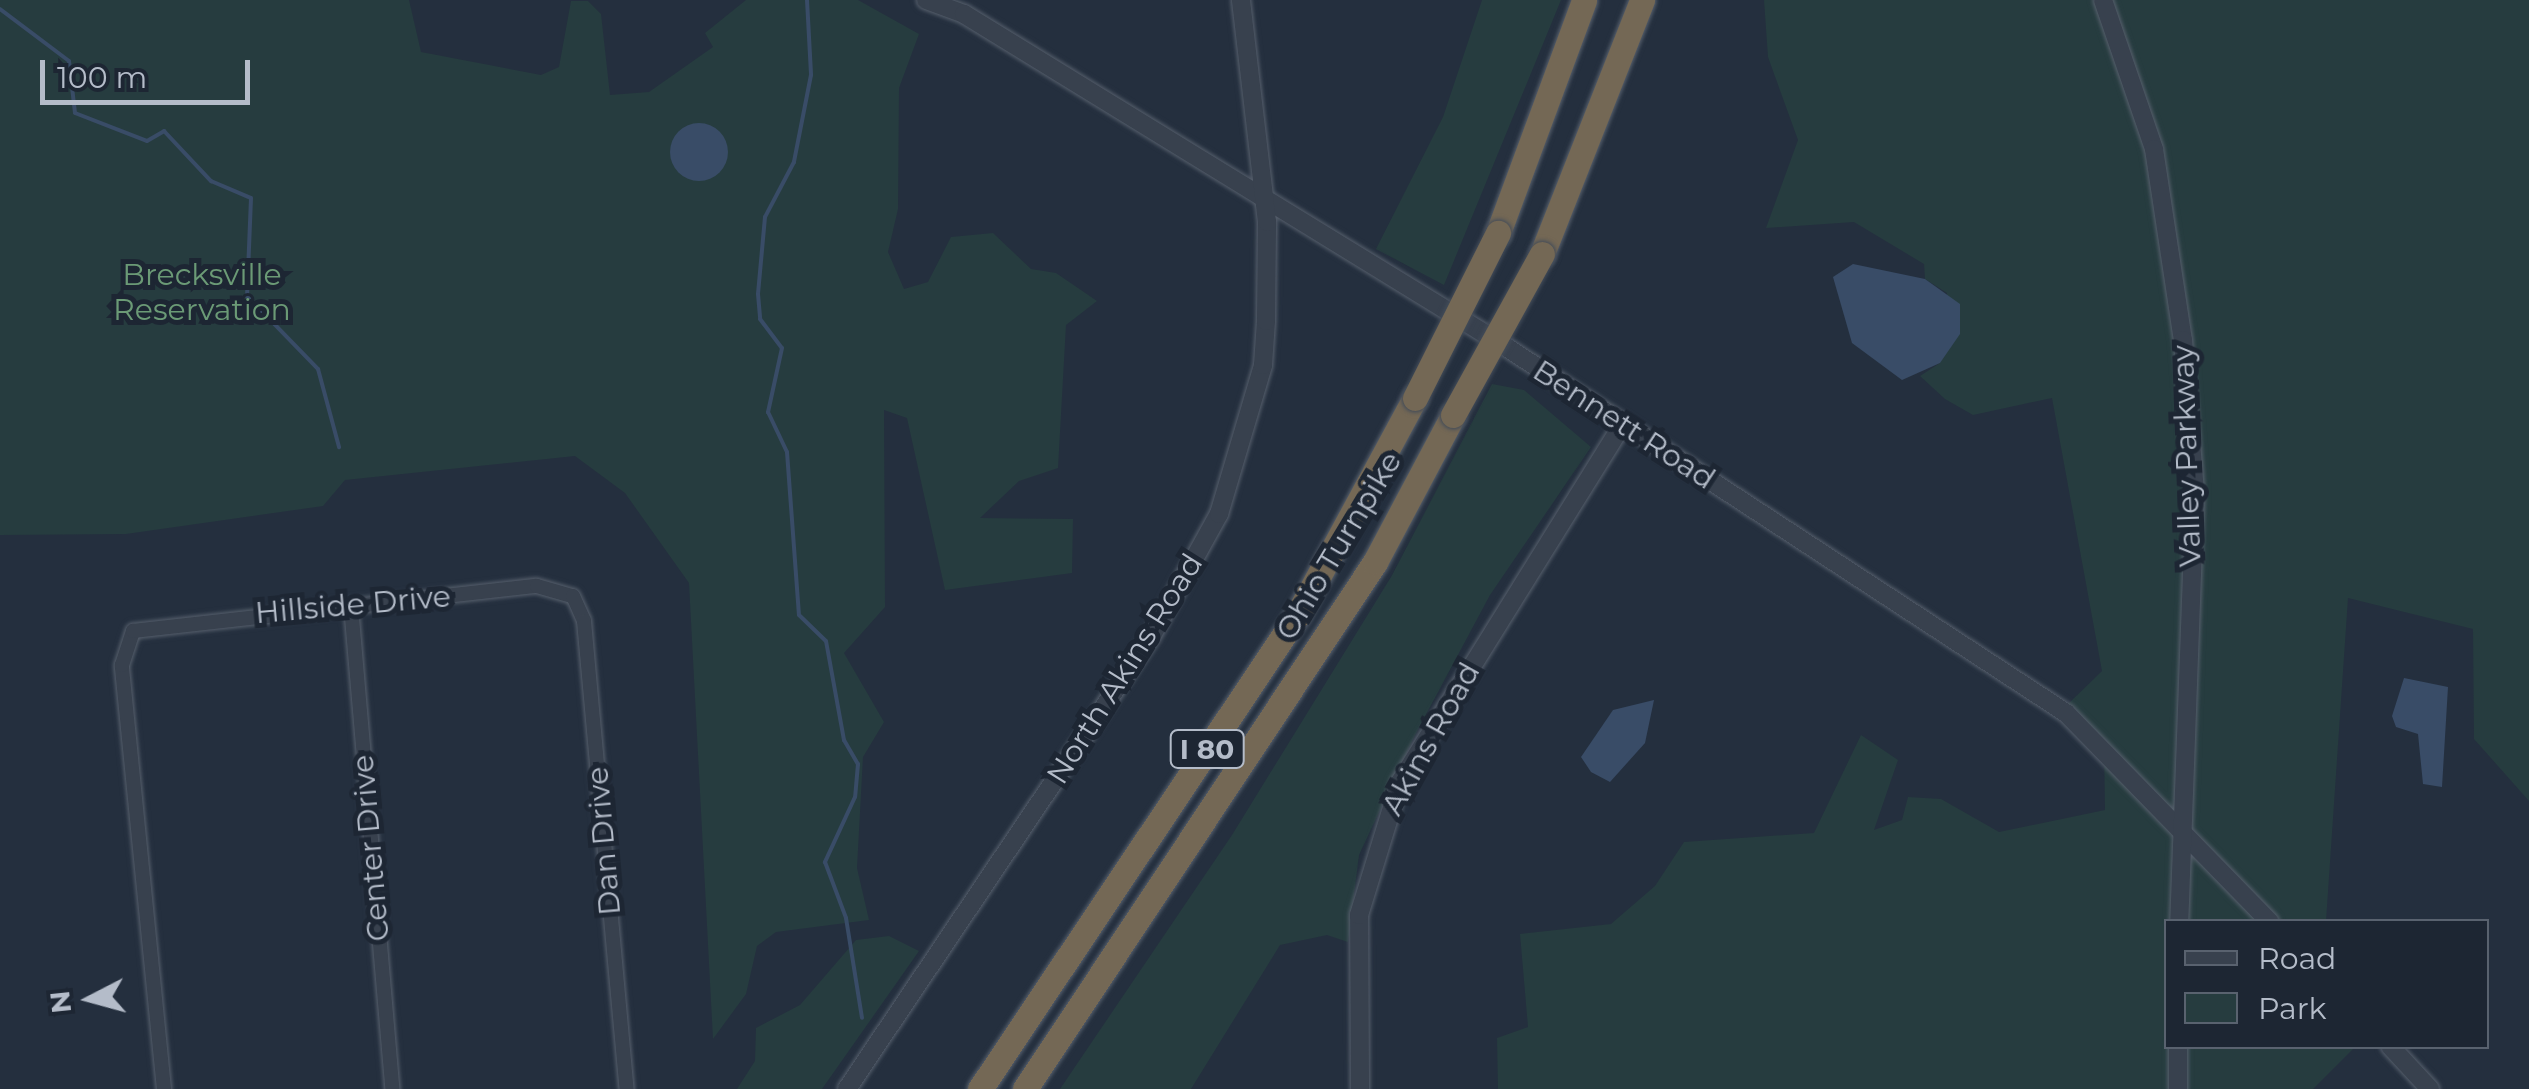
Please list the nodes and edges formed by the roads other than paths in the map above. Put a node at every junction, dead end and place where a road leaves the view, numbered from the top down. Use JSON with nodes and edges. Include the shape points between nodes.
{"nodes":[{"id":1,"x":926,"y":0,"type":"edge"},
{"id":2,"x":1241,"y":0,"type":"edge"},
{"id":3,"x":1584,"y":0,"type":"edge"},
{"id":4,"x":1642,"y":0,"type":"edge"},
{"id":5,"x":2103,"y":0,"type":"edge"},
{"id":6,"x":1263,"y":199,"type":"junction"},
{"id":7,"x":1622,"y":426,"type":"junction"},
{"id":8,"x":573,"y":596,"type":"joint"},
{"id":9,"x":352,"y":606,"type":"junction"},
{"id":10,"x":2178,"y":827,"type":"junction"},
{"id":11,"x":2178,"y":919,"type":"edge"},
{"id":12,"x":2267,"y":919,"type":"edge"},
{"id":13,"x":2178,"y":1049,"type":"edge"},
{"id":14,"x":2393,"y":1049,"type":"edge"},
{"id":15,"x":164,"y":1089,"type":"edge"},
{"id":16,"x":392,"y":1089,"type":"edge"},
{"id":17,"x":627,"y":1089,"type":"edge"},
{"id":18,"x":847,"y":1089,"type":"edge"},
{"id":19,"x":980,"y":1089,"type":"edge"},
{"id":20,"x":1026,"y":1089,"type":"edge"},
{"id":21,"x":1360,"y":1089,"type":"edge"},
{"id":22,"x":2178,"y":1089,"type":"edge"},
{"id":23,"x":2430,"y":1089,"type":"edge"}],
"edges":[{"from":1,"to":6,"type":"street","name":"Bennett Road","via":[[964,14]]},
{"from":2,"to":6,"type":"street"},
{"from":3,"to":19,"type":"highway","name":"Ohio Turnpike","number":"I 80","bridge":true,"via":[[1498,233],[1298,614]]},
{"from":4,"to":20,"type":"highway","name":"Ohio Turnpike","number":"I 80","bridge":true,"via":[[1542,254],[1375,562]]},
{"from":5,"to":10,"type":"street","name":"Valley Parkway","via":[[2154,149],[2184,340],[2195,492]]},
{"from":6,"to":7,"type":"street","name":"Bennett Road"},
{"from":6,"to":18,"type":"street","name":"North Akins Road","via":[[1264,365],[1219,514],[1151,637]]},
{"from":7,"to":10,"type":"street","name":"Bennett Road","via":[[2066,713]]},
{"from":7,"to":21,"type":"street","name":"Akins Road","via":[[1400,782],[1359,916]]},
{"from":8,"to":9,"type":"street","name":"Hillside Drive","via":[[536,586]]},
{"from":8,"to":17,"type":"street","name":"Dan Drive","via":[[584,621]]},
{"from":9,"to":15,"type":"street","name":"Hillside Drive","via":[[133,631],[122,666]]},
{"from":9,"to":16,"type":"street","name":"Center Drive"},
{"from":10,"to":11,"type":"street","name":"Valley Parkway"},
{"from":10,"to":12,"type":"street","name":"Bennett Road"},
{"from":13,"to":22,"type":"street"},
{"from":14,"to":23,"type":"street"}]}
